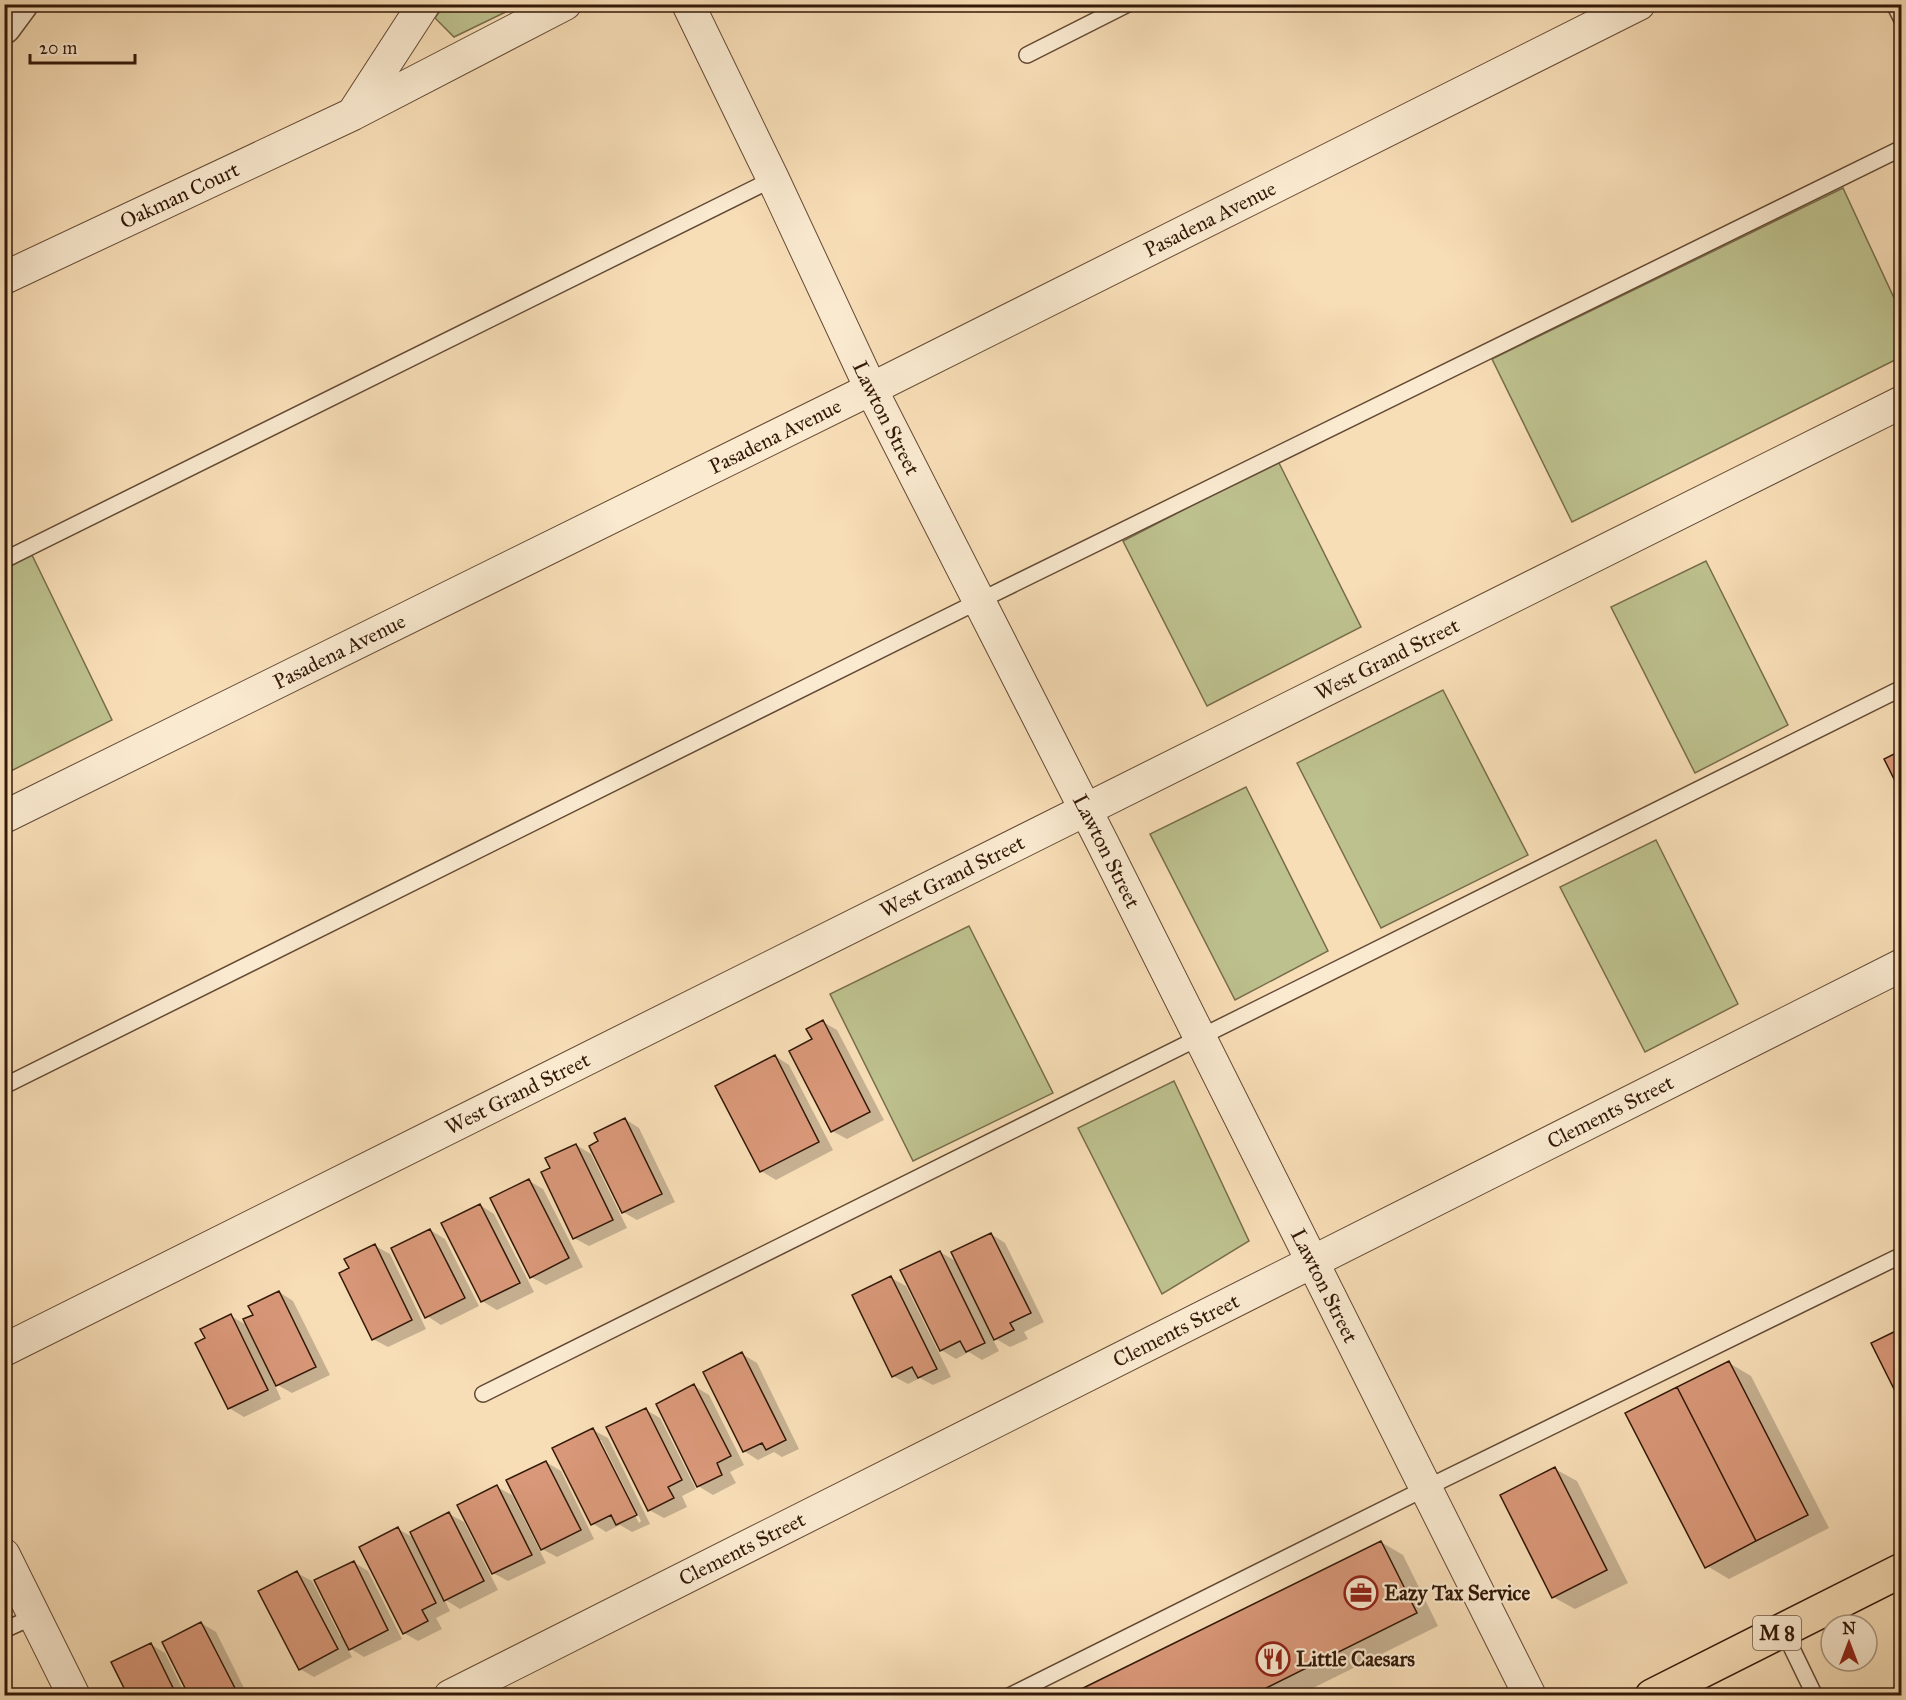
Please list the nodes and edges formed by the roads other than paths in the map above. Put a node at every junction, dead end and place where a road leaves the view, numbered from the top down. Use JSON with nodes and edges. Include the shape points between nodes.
{"nodes":[{"id":1,"x":21,"y":4,"type":"edge"},
{"id":2,"x":424,"y":4,"type":"edge"},
{"id":3,"x":565,"y":4,"type":"edge"},
{"id":4,"x":688,"y":4,"type":"edge"},
{"id":5,"x":1128,"y":4,"type":"edge"},
{"id":6,"x":1639,"y":4,"type":"edge"},
{"id":7,"x":1894,"y":4,"type":"edge"},
{"id":8,"x":1902,"y":20,"type":"edge"},
{"id":9,"x":4,"y":27,"type":"edge"},
{"id":10,"x":1027,"y":55,"type":"dead end"},
{"id":11,"x":353,"y":114,"type":"junction"},
{"id":12,"x":1902,"y":148,"type":"edge"},
{"id":13,"x":773,"y":179,"type":"junction"},
{"id":14,"x":4,"y":278,"type":"edge"},
{"id":15,"x":871,"y":389,"type":"junction"},
{"id":16,"x":1902,"y":402,"type":"edge"},
{"id":17,"x":4,"y":560,"type":"edge"},
{"id":18,"x":979,"y":601,"type":"junction"},
{"id":19,"x":1902,"y":688,"type":"edge"},
{"id":20,"x":1084,"y":809,"type":"junction"},
{"id":21,"x":4,"y":817,"type":"edge"},
{"id":22,"x":1902,"y":965,"type":"edge"},
{"id":23,"x":1199,"y":1038,"type":"junction"},
{"id":24,"x":4,"y":1086,"type":"edge"},
{"id":25,"x":1902,"y":1255,"type":"edge"},
{"id":26,"x":1312,"y":1262,"type":"junction"},
{"id":27,"x":4,"y":1350,"type":"edge"},
{"id":28,"x":483,"y":1394,"type":"dead end"},
{"id":29,"x":1426,"y":1488,"type":"junction"},
{"id":30,"x":4,"y":1555,"type":"edge"},
{"id":31,"x":1902,"y":1570,"type":"edge"},
{"id":32,"x":35,"y":1616,"type":"junction"},
{"id":33,"x":4,"y":1630,"type":"edge"},
{"id":34,"x":1783,"y":1630,"type":"junction"},
{"id":35,"x":1902,"y":1693,"type":"edge"},
{"id":36,"x":74,"y":1695,"type":"edge"},
{"id":37,"x":450,"y":1695,"type":"edge"},
{"id":38,"x":1009,"y":1695,"type":"edge"},
{"id":39,"x":1530,"y":1695,"type":"edge"},
{"id":40,"x":1652,"y":1695,"type":"edge"},
{"id":41,"x":1815,"y":1695,"type":"edge"},
{"id":42,"x":1896,"y":1695,"type":"edge"}],
"edges":[{"from":1,"to":9,"type":"street"},
{"from":2,"to":11,"type":"street"},
{"from":3,"to":11,"type":"street","name":"Oakman Court"},
{"from":4,"to":13,"type":"street","name":"Lawton Street"},
{"from":5,"to":10,"type":"lane"},
{"from":6,"to":15,"type":"street","name":"Pasadena Avenue"},
{"from":7,"to":8,"type":"lane"},
{"from":11,"to":14,"type":"street","name":"Oakman Court"},
{"from":12,"to":18,"type":"lane"},
{"from":13,"to":15,"type":"street","name":"Lawton Street"},
{"from":13,"to":17,"type":"lane"},
{"from":15,"to":18,"type":"street","name":"Lawton Street"},
{"from":15,"to":21,"type":"street","name":"Pasadena Avenue"},
{"from":16,"to":20,"type":"street","name":"West Grand Street"},
{"from":18,"to":20,"type":"street","name":"Lawton Street"},
{"from":18,"to":24,"type":"lane"},
{"from":19,"to":23,"type":"lane"},
{"from":20,"to":23,"type":"street","name":"Lawton Street"},
{"from":20,"to":27,"type":"street","name":"West Grand Street"},
{"from":22,"to":26,"type":"street","name":"Clements Street"},
{"from":23,"to":26,"type":"street","name":"Lawton Street"},
{"from":23,"to":28,"type":"lane"},
{"from":25,"to":29,"type":"lane"},
{"from":26,"to":29,"type":"street","name":"Lawton Street"},
{"from":26,"to":37,"type":"street","name":"Clements Street"},
{"from":29,"to":38,"type":"lane"},
{"from":29,"to":39,"type":"street","name":"Lawton Street"},
{"from":30,"to":32,"type":"street"},
{"from":31,"to":34,"type":"highway","number":"M 8"},
{"from":32,"to":33,"type":"lane"},
{"from":32,"to":36,"type":"street"},
{"from":34,"to":40,"type":"highway","number":"M 8"},
{"from":34,"to":41,"type":"lane"},
{"from":35,"to":42,"type":"lane"}]}
